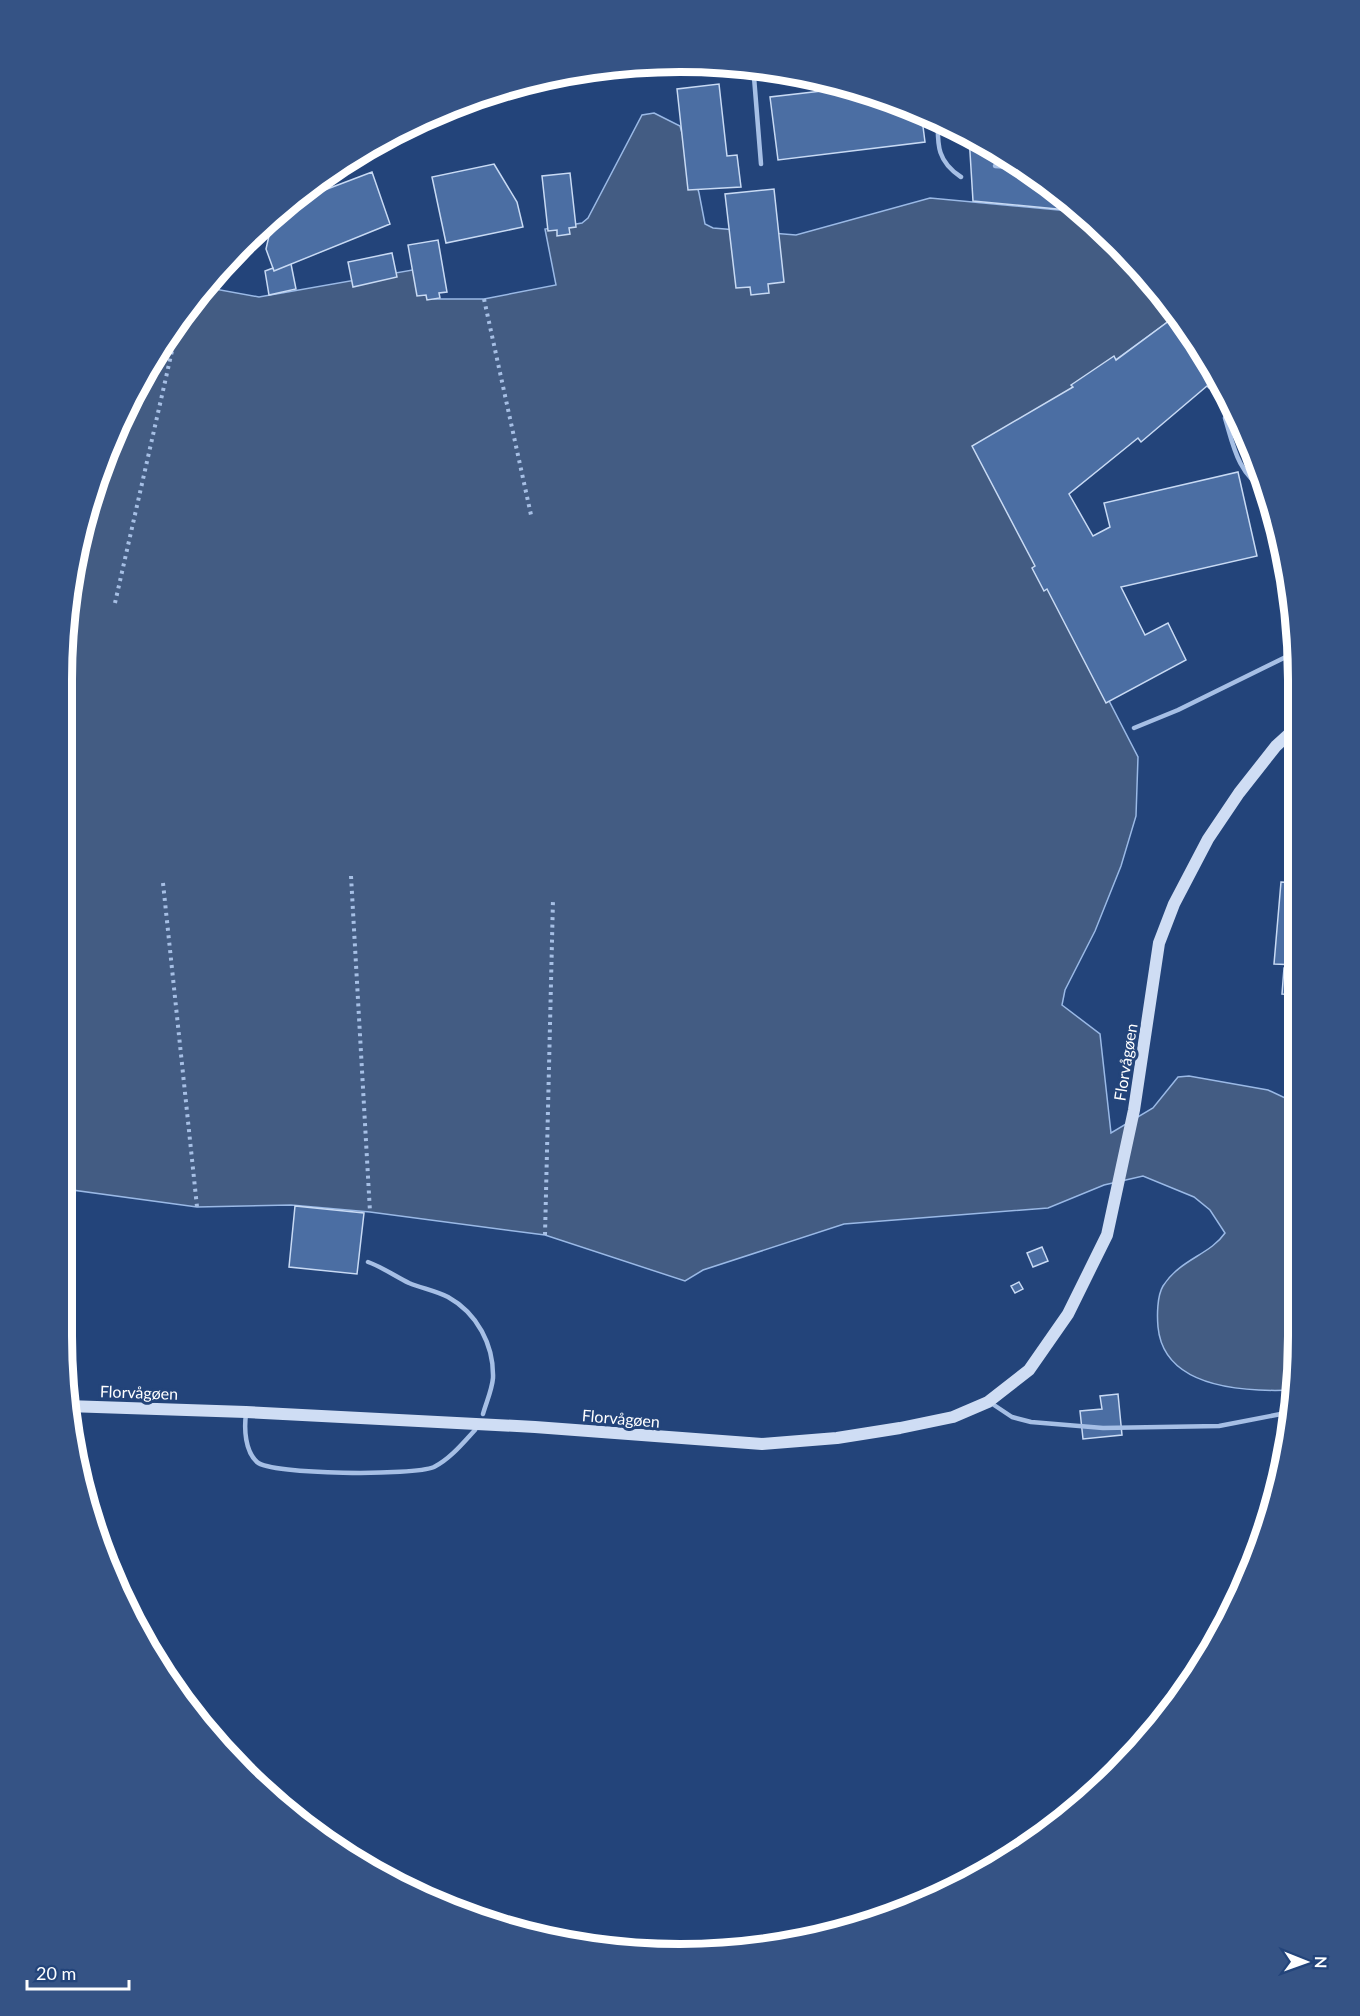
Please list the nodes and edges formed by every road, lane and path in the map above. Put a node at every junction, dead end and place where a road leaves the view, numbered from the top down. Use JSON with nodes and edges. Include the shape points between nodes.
{"nodes":[{"id":1,"x":754,"y":77,"type":"edge"},
{"id":2,"x":939,"y":130,"type":"edge"},
{"id":3,"x":761,"y":164,"type":"dead end"},
{"id":4,"x":995,"y":166,"type":"dead end"},
{"id":5,"x":1006,"y":167,"type":"edge"},
{"id":6,"x":961,"y":177,"type":"dead end"},
{"id":7,"x":484,"y":299,"type":"dead end"},
{"id":8,"x":174,"y":342,"type":"edge"},
{"id":9,"x":1225,"y":418,"type":"dead end"},
{"id":10,"x":1254,"y":480,"type":"edge"},
{"id":11,"x":531,"y":515,"type":"dead end"},
{"id":12,"x":115,"y":603,"type":"dead end"},
{"id":13,"x":1287,"y":656,"type":"edge"},
{"id":14,"x":1134,"y":728,"type":"dead end"},
{"id":15,"x":1288,"y":736,"type":"edge"},
{"id":16,"x":351,"y":876,"type":"dead end"},
{"id":17,"x":163,"y":883,"type":"dead end"},
{"id":18,"x":553,"y":899,"type":"dead end"},
{"id":19,"x":197,"y":1207,"type":"dead end"},
{"id":20,"x":370,"y":1212,"type":"dead end"},
{"id":21,"x":545,"y":1235,"type":"dead end"},
{"id":22,"x":368,"y":1262,"type":"dead end"},
{"id":23,"x":988,"y":1402,"type":"junction"},
{"id":24,"x":76,"y":1406,"type":"edge"},
{"id":25,"x":246,"y":1412,"type":"junction"},
{"id":26,"x":483,"y":1414,"type":"dead end"},
{"id":27,"x":1283,"y":1414,"type":"edge"},
{"id":28,"x":475,"y":1430,"type":"dead end"}],
"edges":[{"from":1,"to":3,"type":"lane"},
{"from":2,"to":6,"type":"lane","via":[[946,167]]},
{"from":4,"to":5,"type":"lane"},
{"from":7,"to":11,"type":"path"},
{"from":8,"to":12,"type":"path"},
{"from":9,"to":10,"type":"lane","via":[[1238,458]]},
{"from":13,"to":14,"type":"lane"},
{"from":15,"to":23,"type":"main road","name":"Florvågøen","via":[[1239,793],[1208,839],[1174,904],[1159,943],[1134,1110],[1107,1235],[1068,1314],[1029,1370]]},
{"from":16,"to":20,"type":"path"},
{"from":17,"to":19,"type":"path"},
{"from":18,"to":21,"type":"path"},
{"from":22,"to":26,"type":"lane","via":[[448,1297],[468,1312],[486,1337],[492,1358],[493,1380]]},
{"from":23,"to":25,"type":"main road","name":"Florvågøen","via":[[953,1417],[900,1428],[762,1444]]},
{"from":23,"to":27,"type":"lane","via":[[1012,1417],[1031,1422],[1103,1428],[1219,1426]]},
{"from":24,"to":25,"type":"main road","name":"Florvågøen"},
{"from":25,"to":28,"type":"lane","via":[[247,1446],[257,1462],[308,1470],[416,1472],[434,1467]]}]}
